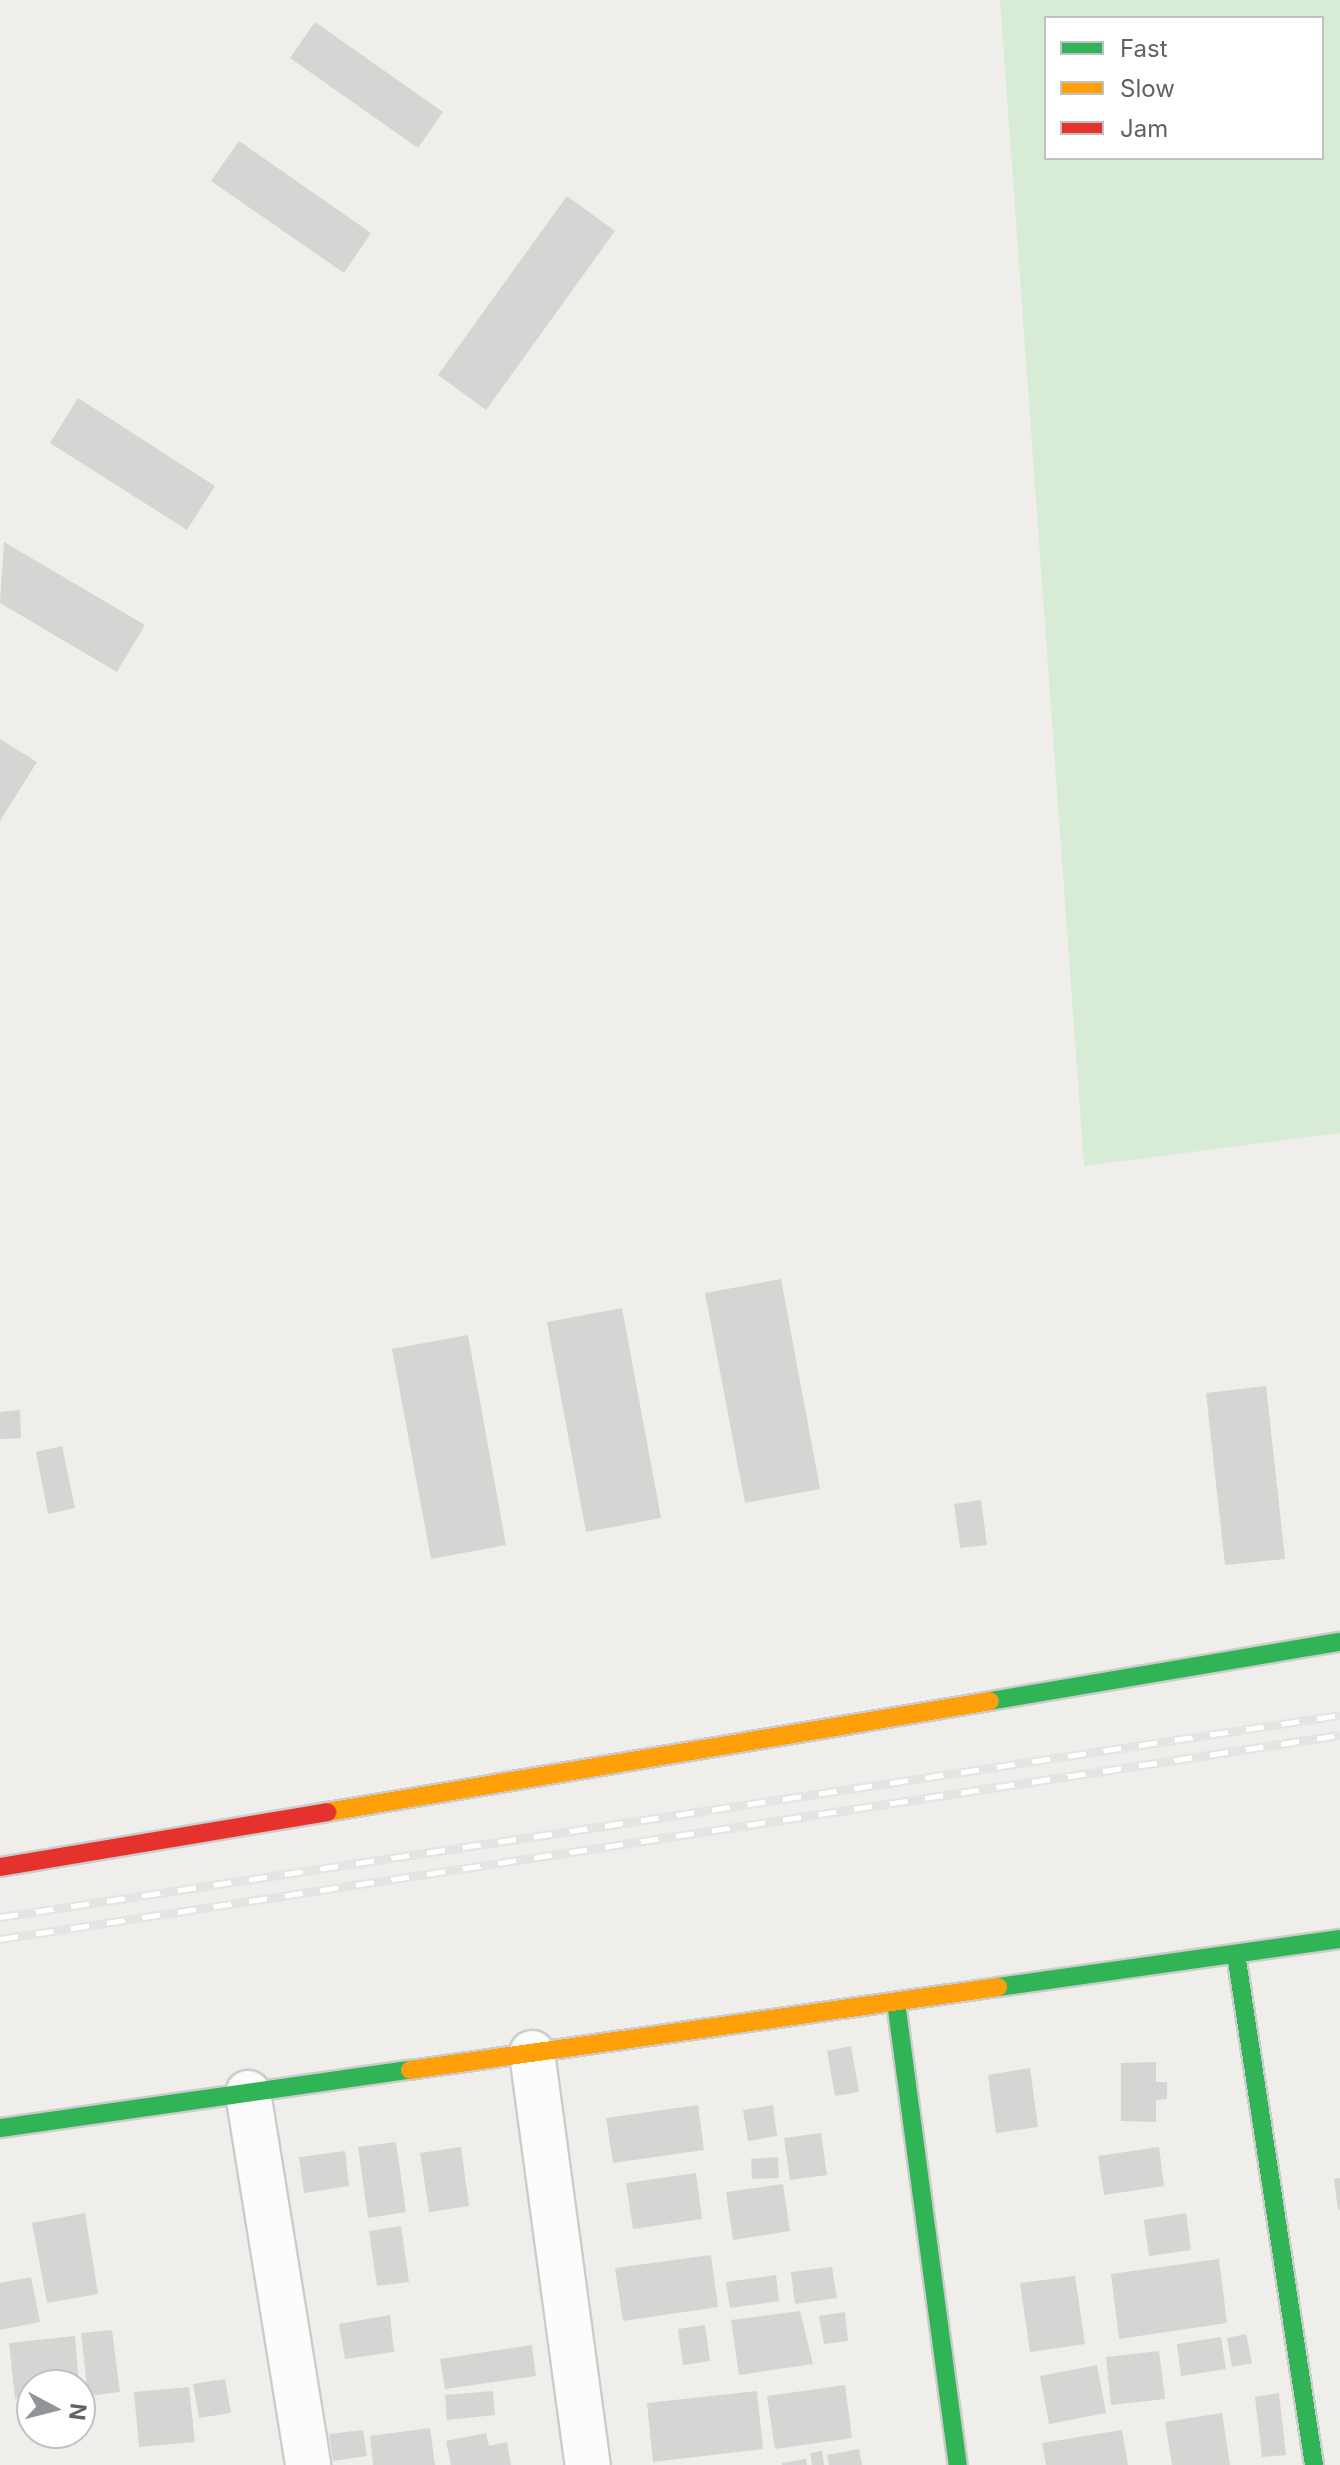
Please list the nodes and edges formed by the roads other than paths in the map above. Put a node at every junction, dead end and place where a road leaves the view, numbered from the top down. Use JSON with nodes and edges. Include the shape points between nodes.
{"nodes":[{"id":1,"x":1340,"y":1642,"type":"edge"},
{"id":2,"x":0,"y":1867,"type":"edge"},
{"id":3,"x":1340,"y":1939,"type":"edge"},
{"id":4,"x":1236,"y":1954,"type":"junction"},
{"id":5,"x":896,"y":2002,"type":"junction"},
{"id":6,"x":532,"y":2053,"type":"junction"},
{"id":7,"x":248,"y":2093,"type":"junction"},
{"id":8,"x":0,"y":2128,"type":"edge"},
{"id":9,"x":308,"y":2465,"type":"edge"},
{"id":10,"x":588,"y":2465,"type":"edge"},
{"id":11,"x":958,"y":2465,"type":"edge"},
{"id":12,"x":1314,"y":2465,"type":"edge"}],
"edges":[{"from":1,"to":2,"type":"street"},
{"from":3,"to":4,"type":"street"},
{"from":4,"to":5,"type":"street"},
{"from":4,"to":12,"type":"street"},
{"from":5,"to":6,"type":"street"},
{"from":5,"to":11,"type":"street"},
{"from":6,"to":7,"type":"street"},
{"from":6,"to":10,"type":"street"},
{"from":7,"to":8,"type":"street"},
{"from":7,"to":9,"type":"street"}]}
